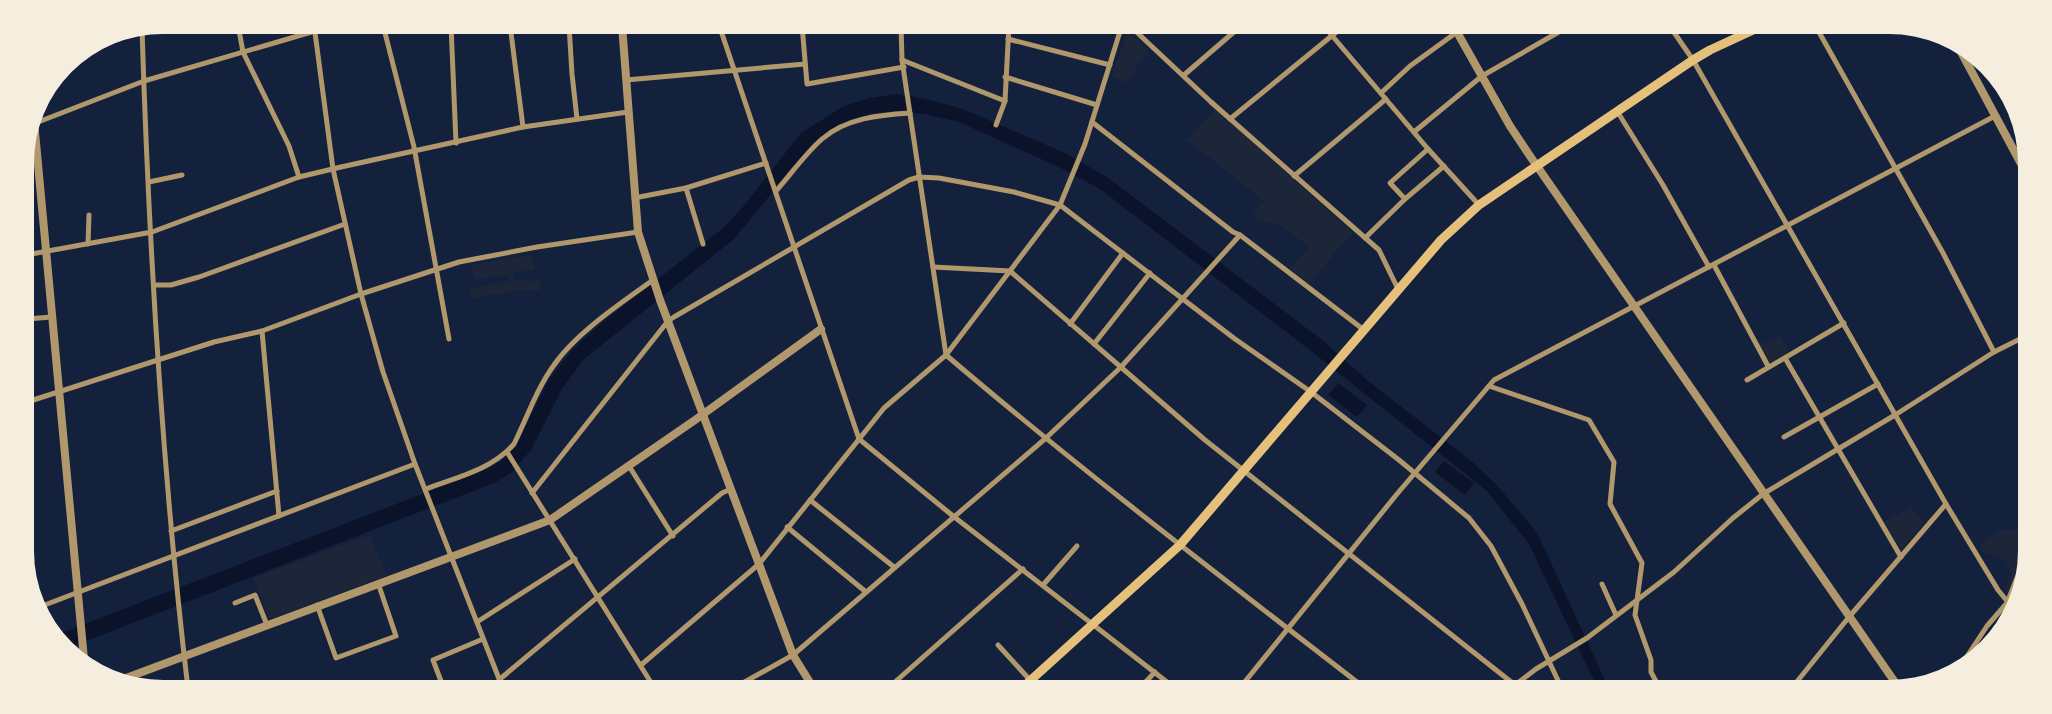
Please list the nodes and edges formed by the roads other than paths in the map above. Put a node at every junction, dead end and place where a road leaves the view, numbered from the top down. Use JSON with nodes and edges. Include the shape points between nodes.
{"nodes":[{"id":1,"x":240,"y":34,"type":"edge"},
{"id":2,"x":308,"y":34,"type":"edge"},
{"id":3,"x":315,"y":34,"type":"edge"},
{"id":4,"x":385,"y":34,"type":"edge"},
{"id":5,"x":451,"y":34,"type":"edge"},
{"id":6,"x":511,"y":34,"type":"edge"},
{"id":7,"x":570,"y":34,"type":"edge"},
{"id":8,"x":623,"y":34,"type":"edge"},
{"id":9,"x":722,"y":34,"type":"edge"},
{"id":10,"x":803,"y":34,"type":"edge"},
{"id":11,"x":901,"y":34,"type":"edge"},
{"id":12,"x":1008,"y":34,"type":"edge"},
{"id":13,"x":1119,"y":34,"type":"edge"},
{"id":14,"x":1139,"y":34,"type":"edge"},
{"id":15,"x":1229,"y":34,"type":"edge"},
{"id":16,"x":1334,"y":34,"type":"edge"},
{"id":17,"x":1449,"y":34,"type":"edge"},
{"id":18,"x":1458,"y":34,"type":"edge"},
{"id":19,"x":1555,"y":34,"type":"edge"},
{"id":20,"x":1675,"y":34,"type":"edge"},
{"id":21,"x":1745,"y":34,"type":"edge"},
{"id":22,"x":1820,"y":34,"type":"edge"},
{"id":23,"x":142,"y":36,"type":"edge"},
{"id":24,"x":1332,"y":36,"type":"junction"},
{"id":25,"x":1008,"y":39,"type":"junction"},
{"id":26,"x":243,"y":52,"type":"junction"},
{"id":27,"x":1964,"y":57,"type":"edge"},
{"id":28,"x":902,"y":60,"type":"junction"},
{"id":29,"x":1693,"y":60,"type":"junction"},
{"id":30,"x":805,"y":64,"type":"junction"},
{"id":31,"x":1110,"y":64,"type":"junction"},
{"id":32,"x":904,"y":67,"type":"junction"},
{"id":33,"x":734,"y":71,"type":"junction"},
{"id":34,"x":1184,"y":76,"type":"junction"},
{"id":35,"x":1482,"y":76,"type":"junction"},
{"id":36,"x":1006,"y":77,"type":"junction"},
{"id":37,"x":626,"y":80,"type":"junction"},
{"id":38,"x":144,"y":81,"type":"junction"},
{"id":39,"x":1381,"y":93,"type":"junction"},
{"id":40,"x":1386,"y":99,"type":"junction"},
{"id":41,"x":1005,"y":102,"type":"junction"},
{"id":42,"x":1097,"y":105,"type":"junction"},
{"id":43,"x":910,"y":111,"type":"junction"},
{"id":44,"x":1618,"y":111,"type":"junction"},
{"id":45,"x":628,"y":112,"type":"junction"},
{"id":46,"x":1995,"y":116,"type":"junction"},
{"id":47,"x":577,"y":119,"type":"junction"},
{"id":48,"x":1230,"y":119,"type":"junction"},
{"id":49,"x":42,"y":120,"type":"edge"},
{"id":50,"x":1092,"y":122,"type":"junction"},
{"id":51,"x":996,"y":125,"type":"dead end"},
{"id":52,"x":523,"y":127,"type":"junction"},
{"id":53,"x":1414,"y":132,"type":"junction"},
{"id":54,"x":36,"y":142,"type":"edge"},
{"id":55,"x":456,"y":143,"type":"junction"},
{"id":56,"x":1428,"y":149,"type":"junction"},
{"id":57,"x":415,"y":151,"type":"junction"},
{"id":58,"x":2018,"y":158,"type":"edge"},
{"id":59,"x":766,"y":163,"type":"junction"},
{"id":60,"x":1444,"y":166,"type":"junction"},
{"id":61,"x":1536,"y":166,"type":"junction"},
{"id":62,"x":333,"y":169,"type":"junction"},
{"id":63,"x":1896,"y":169,"type":"junction"},
{"id":64,"x":182,"y":175,"type":"dead end"},
{"id":65,"x":1294,"y":176,"type":"junction"},
{"id":66,"x":299,"y":177,"type":"junction"},
{"id":67,"x":919,"y":177,"type":"junction"},
{"id":68,"x":149,"y":182,"type":"junction"},
{"id":69,"x":686,"y":188,"type":"junction"},
{"id":70,"x":775,"y":189,"type":"junction"},
{"id":71,"x":634,"y":198,"type":"junction"},
{"id":72,"x":1405,"y":199,"type":"junction"},
{"id":73,"x":1479,"y":205,"type":"junction"},
{"id":74,"x":1060,"y":206,"type":"junction"},
{"id":75,"x":88,"y":214,"type":"dead end"},
{"id":76,"x":345,"y":224,"type":"junction"},
{"id":77,"x":1787,"y":226,"type":"junction"},
{"id":78,"x":152,"y":232,"type":"junction"},
{"id":79,"x":638,"y":232,"type":"junction"},
{"id":80,"x":1240,"y":235,"type":"junction"},
{"id":81,"x":1365,"y":238,"type":"junction"},
{"id":82,"x":88,"y":244,"type":"junction"},
{"id":83,"x":702,"y":244,"type":"dead end"},
{"id":84,"x":794,"y":247,"type":"junction"},
{"id":85,"x":46,"y":252,"type":"junction"},
{"id":86,"x":1123,"y":253,"type":"junction"},
{"id":87,"x":34,"y":254,"type":"edge"},
{"id":88,"x":1711,"y":266,"type":"junction"},
{"id":89,"x":933,"y":267,"type":"junction"},
{"id":90,"x":436,"y":270,"type":"junction"},
{"id":91,"x":1010,"y":271,"type":"junction"},
{"id":92,"x":1150,"y":273,"type":"junction"},
{"id":93,"x":653,"y":281,"type":"junction"},
{"id":94,"x":154,"y":285,"type":"junction"},
{"id":95,"x":1398,"y":289,"type":"junction"},
{"id":96,"x":361,"y":294,"type":"junction"},
{"id":97,"x":1182,"y":298,"type":"junction"},
{"id":98,"x":1635,"y":306,"type":"junction"},
{"id":99,"x":52,"y":316,"type":"junction"},
{"id":100,"x":34,"y":318,"type":"edge"},
{"id":101,"x":668,"y":321,"type":"junction"},
{"id":102,"x":1844,"y":323,"type":"junction"},
{"id":103,"x":1070,"y":324,"type":"junction"},
{"id":104,"x":821,"y":329,"type":"junction"},
{"id":105,"x":1364,"y":330,"type":"junction"},
{"id":106,"x":262,"y":331,"type":"junction"},
{"id":107,"x":449,"y":339,"type":"dead end"},
{"id":108,"x":2018,"y":340,"type":"edge"},
{"id":109,"x":1094,"y":344,"type":"junction"},
{"id":110,"x":1994,"y":352,"type":"junction"},
{"id":111,"x":946,"y":355,"type":"junction"},
{"id":112,"x":1785,"y":358,"type":"junction"},
{"id":113,"x":157,"y":361,"type":"junction"},
{"id":114,"x":1768,"y":366,"type":"junction"},
{"id":115,"x":1121,"y":367,"type":"junction"},
{"id":116,"x":1747,"y":380,"type":"dead end"},
{"id":117,"x":1878,"y":384,"type":"junction"},
{"id":118,"x":1489,"y":386,"type":"junction"},
{"id":119,"x":59,"y":392,"type":"junction"},
{"id":120,"x":1311,"y":392,"type":"junction"},
{"id":121,"x":34,"y":400,"type":"edge"},
{"id":122,"x":703,"y":414,"type":"junction"},
{"id":123,"x":1895,"y":415,"type":"junction"},
{"id":124,"x":1818,"y":417,"type":"junction"},
{"id":125,"x":1784,"y":437,"type":"dead end"},
{"id":126,"x":1046,"y":438,"type":"junction"},
{"id":127,"x":859,"y":439,"type":"junction"},
{"id":128,"x":1837,"y":450,"type":"junction"},
{"id":129,"x":508,"y":453,"type":"junction"},
{"id":130,"x":415,"y":464,"type":"junction"},
{"id":131,"x":630,"y":466,"type":"junction"},
{"id":132,"x":1244,"y":471,"type":"junction"},
{"id":133,"x":1416,"y":473,"type":"junction"},
{"id":134,"x":731,"y":489,"type":"junction"},
{"id":135,"x":277,"y":491,"type":"junction"},
{"id":136,"x":426,"y":491,"type":"junction"},
{"id":137,"x":532,"y":493,"type":"junction"},
{"id":138,"x":1763,"y":494,"type":"junction"},
{"id":139,"x":810,"y":500,"type":"junction"},
{"id":140,"x":1946,"y":504,"type":"junction"},
{"id":141,"x":278,"y":516,"type":"junction"},
{"id":142,"x":953,"y":516,"type":"junction"},
{"id":143,"x":550,"y":520,"type":"junction"},
{"id":144,"x":787,"y":527,"type":"junction"},
{"id":145,"x":171,"y":532,"type":"junction"},
{"id":146,"x":673,"y":536,"type":"junction"},
{"id":147,"x":1180,"y":545,"type":"junction"},
{"id":148,"x":1077,"y":546,"type":"dead end"},
{"id":149,"x":1349,"y":554,"type":"junction"},
{"id":150,"x":451,"y":556,"type":"junction"},
{"id":151,"x":173,"y":557,"type":"junction"},
{"id":152,"x":1901,"y":557,"type":"junction"},
{"id":153,"x":574,"y":558,"type":"junction"},
{"id":154,"x":759,"y":564,"type":"junction"},
{"id":155,"x":894,"y":567,"type":"junction"},
{"id":156,"x":1023,"y":569,"type":"junction"},
{"id":157,"x":378,"y":584,"type":"junction"},
{"id":158,"x":1602,"y":584,"type":"dead end"},
{"id":159,"x":1043,"y":585,"type":"junction"},
{"id":160,"x":866,"y":592,"type":"junction"},
{"id":161,"x":77,"y":593,"type":"junction"},
{"id":162,"x":599,"y":597,"type":"junction"},
{"id":163,"x":1637,"y":598,"type":"junction"},
{"id":164,"x":2007,"y":602,"type":"edge"},
{"id":165,"x":235,"y":603,"type":"dead end"},
{"id":166,"x":46,"y":605,"type":"edge"},
{"id":167,"x":317,"y":605,"type":"junction"},
{"id":168,"x":2004,"y":610,"type":"edge"},
{"id":169,"x":1616,"y":615,"type":"junction"},
{"id":170,"x":1849,"y":617,"type":"junction"},
{"id":171,"x":477,"y":622,"type":"junction"},
{"id":172,"x":267,"y":625,"type":"junction"},
{"id":173,"x":1092,"y":625,"type":"junction"},
{"id":174,"x":1288,"y":628,"type":"junction"},
{"id":175,"x":483,"y":639,"type":"junction"},
{"id":176,"x":998,"y":645,"type":"dead end"},
{"id":177,"x":1971,"y":650,"type":"edge"},
{"id":178,"x":83,"y":653,"type":"edge"},
{"id":179,"x":793,"y":655,"type":"junction"},
{"id":180,"x":184,"y":656,"type":"junction"},
{"id":181,"x":1548,"y":662,"type":"junction"},
{"id":182,"x":641,"y":665,"type":"junction"},
{"id":183,"x":1155,"y":672,"type":"junction"},
{"id":184,"x":131,"y":676,"type":"edge"},
{"id":185,"x":500,"y":679,"type":"joint"},
{"id":186,"x":187,"y":680,"type":"edge"},
{"id":187,"x":441,"y":680,"type":"edge"},
{"id":188,"x":650,"y":680,"type":"edge"},
{"id":189,"x":753,"y":680,"type":"edge"},
{"id":190,"x":808,"y":680,"type":"edge"},
{"id":191,"x":897,"y":680,"type":"edge"},
{"id":192,"x":1030,"y":680,"type":"joint"},
{"id":193,"x":1147,"y":680,"type":"edge"},
{"id":194,"x":1165,"y":680,"type":"edge"},
{"id":195,"x":1246,"y":680,"type":"edge"},
{"id":196,"x":1354,"y":680,"type":"edge"},
{"id":197,"x":1505,"y":680,"type":"edge"},
{"id":198,"x":1524,"y":680,"type":"edge"},
{"id":199,"x":1557,"y":680,"type":"edge"},
{"id":200,"x":1655,"y":680,"type":"edge"},
{"id":201,"x":1798,"y":680,"type":"edge"},
{"id":202,"x":1893,"y":680,"type":"edge"}],
"edges":[{"from":1,"to":26,"type":"street"},
{"from":2,"to":26,"type":"street"},
{"from":3,"to":62,"type":"street"},
{"from":4,"to":57,"type":"street"},
{"from":5,"to":55,"type":"street"},
{"from":6,"to":52,"type":"street"},
{"from":7,"to":47,"type":"street"},
{"from":8,"to":37,"type":"street"},
{"from":9,"to":33,"type":"street"},
{"from":10,"to":30,"type":"street"},
{"from":11,"to":28,"type":"street"},
{"from":12,"to":25,"type":"street"},
{"from":13,"to":31,"type":"street"},
{"from":14,"to":34,"type":"street"},
{"from":15,"to":34,"type":"street"},
{"from":16,"to":24,"type":"street"},
{"from":17,"to":39,"type":"street"},
{"from":18,"to":35,"type":"street"},
{"from":19,"to":35,"type":"street"},
{"from":20,"to":29,"type":"street"},
{"from":21,"to":29,"type":"main road"},
{"from":22,"to":63,"type":"street"},
{"from":23,"to":38,"type":"street"},
{"from":24,"to":39,"type":"street"},
{"from":24,"to":48,"type":"street"},
{"from":25,"to":31,"type":"street"},
{"from":25,"to":36,"type":"street"},
{"from":26,"to":38,"type":"street"},
{"from":26,"to":66,"type":"street","via":[[289,146]]},
{"from":27,"to":46,"type":"street"},
{"from":28,"to":32,"type":"street"},
{"from":28,"to":41,"type":"street"},
{"from":29,"to":44,"type":"main road"},
{"from":29,"to":77,"type":"street"},
{"from":30,"to":32,"type":"street","via":[[807,84]]},
{"from":30,"to":33,"type":"street"},
{"from":31,"to":42,"type":"street"},
{"from":32,"to":43,"type":"street"},
{"from":33,"to":37,"type":"street"},
{"from":33,"to":59,"type":"street"},
{"from":34,"to":48,"type":"street"},
{"from":35,"to":53,"type":"street"},
{"from":35,"to":61,"type":"street"},
{"from":36,"to":41,"type":"street"},
{"from":36,"to":42,"type":"street"},
{"from":37,"to":45,"type":"street"},
{"from":38,"to":49,"type":"street"},
{"from":38,"to":68,"type":"street"},
{"from":39,"to":40,"type":"street"},
{"from":40,"to":53,"type":"street"},
{"from":40,"to":65,"type":"street"},
{"from":41,"to":51,"type":"street"},
{"from":42,"to":50,"type":"street"},
{"from":43,"to":67,"type":"street"},
{"from":43,"to":70,"type":"street","via":[[854,121],[836,129],[823,138]]},
{"from":44,"to":61,"type":"main road"},
{"from":44,"to":88,"type":"street"},
{"from":45,"to":47,"type":"street"},
{"from":45,"to":71,"type":"street"},
{"from":46,"to":58,"type":"street"},
{"from":46,"to":63,"type":"street"},
{"from":47,"to":52,"type":"street"},
{"from":48,"to":65,"type":"street"},
{"from":50,"to":74,"type":"street"},
{"from":50,"to":80,"type":"street"},
{"from":52,"to":55,"type":"street"},
{"from":53,"to":56,"type":"street"},
{"from":54,"to":85,"type":"street"},
{"from":55,"to":57,"type":"street"},
{"from":56,"to":60,"type":"street"},
{"from":56,"to":72,"type":"street","via":[[1390,183]]},
{"from":57,"to":62,"type":"street"},
{"from":57,"to":90,"type":"street"},
{"from":59,"to":69,"type":"street"},
{"from":59,"to":70,"type":"street"},
{"from":60,"to":72,"type":"street"},
{"from":60,"to":73,"type":"street"},
{"from":61,"to":73,"type":"main road"},
{"from":61,"to":98,"type":"street"},
{"from":62,"to":66,"type":"street"},
{"from":62,"to":76,"type":"street"},
{"from":63,"to":77,"type":"street"},
{"from":63,"to":110,"type":"street"},
{"from":64,"to":68,"type":"street"},
{"from":65,"to":81,"type":"street"},
{"from":66,"to":78,"type":"street"},
{"from":67,"to":74,"type":"street","via":[[1014,192]]},
{"from":67,"to":84,"type":"street"},
{"from":67,"to":89,"type":"street"},
{"from":68,"to":78,"type":"street"},
{"from":69,"to":71,"type":"street"},
{"from":69,"to":83,"type":"street"},
{"from":70,"to":84,"type":"street"},
{"from":71,"to":79,"type":"street"},
{"from":72,"to":81,"type":"street"},
{"from":73,"to":95,"type":"main road"},
{"from":74,"to":86,"type":"street"},
{"from":74,"to":91,"type":"street"},
{"from":75,"to":82,"type":"street"},
{"from":76,"to":94,"type":"street","via":[[199,277],[170,285]]},
{"from":76,"to":96,"type":"street"},
{"from":77,"to":88,"type":"street"},
{"from":77,"to":102,"type":"street"},
{"from":78,"to":82,"type":"street"},
{"from":78,"to":94,"type":"street"},
{"from":79,"to":90,"type":"street","via":[[479,257]]},
{"from":79,"to":93,"type":"street"},
{"from":80,"to":97,"type":"street"},
{"from":80,"to":105,"type":"street"},
{"from":81,"to":95,"type":"street","via":[[1379,250]]},
{"from":82,"to":85,"type":"street"},
{"from":84,"to":101,"type":"street"},
{"from":84,"to":104,"type":"street"},
{"from":85,"to":87,"type":"street"},
{"from":85,"to":99,"type":"street"},
{"from":86,"to":92,"type":"street"},
{"from":86,"to":103,"type":"street"},
{"from":88,"to":98,"type":"street"},
{"from":88,"to":114,"type":"street"},
{"from":89,"to":91,"type":"street"},
{"from":89,"to":111,"type":"street"},
{"from":90,"to":96,"type":"street"},
{"from":90,"to":107,"type":"street"},
{"from":91,"to":103,"type":"street"},
{"from":91,"to":111,"type":"street"},
{"from":92,"to":97,"type":"street"},
{"from":92,"to":109,"type":"street"},
{"from":93,"to":101,"type":"street"},
{"from":93,"to":129,"type":"street","via":[[568,348],[543,383]]},
{"from":94,"to":113,"type":"street"},
{"from":95,"to":105,"type":"main road"},
{"from":96,"to":106,"type":"street"},
{"from":96,"to":130,"type":"street","via":[[383,372]]},
{"from":97,"to":115,"type":"street"},
{"from":97,"to":120,"type":"street"},
{"from":98,"to":118,"type":"street","via":[[1494,380]]},
{"from":98,"to":138,"type":"street"},
{"from":99,"to":100,"type":"street"},
{"from":99,"to":119,"type":"street"},
{"from":101,"to":122,"type":"street"},
{"from":101,"to":137,"type":"street"},
{"from":102,"to":112,"type":"street"},
{"from":102,"to":117,"type":"street"},
{"from":103,"to":109,"type":"street"},
{"from":104,"to":122,"type":"street"},
{"from":104,"to":127,"type":"street"},
{"from":105,"to":120,"type":"main road"},
{"from":106,"to":113,"type":"street","via":[[214,342]]},
{"from":106,"to":135,"type":"street"},
{"from":108,"to":110,"type":"street"},
{"from":109,"to":115,"type":"street"},
{"from":110,"to":123,"type":"street"},
{"from":111,"to":126,"type":"street"},
{"from":111,"to":127,"type":"street","via":[[884,408]]},
{"from":112,"to":114,"type":"street"},
{"from":112,"to":124,"type":"street"},
{"from":113,"to":119,"type":"street"},
{"from":113,"to":145,"type":"street"},
{"from":114,"to":116,"type":"street"},
{"from":115,"to":126,"type":"street"},
{"from":115,"to":132,"type":"street"},
{"from":117,"to":123,"type":"street"},
{"from":117,"to":124,"type":"street"},
{"from":118,"to":133,"type":"street"},
{"from":118,"to":163,"type":"street","via":[[1589,420],[1614,462],[1610,504],[1642,563]]},
{"from":119,"to":121,"type":"street"},
{"from":119,"to":161,"type":"street"},
{"from":120,"to":132,"type":"main road"},
{"from":120,"to":133,"type":"street"},
{"from":122,"to":131,"type":"street"},
{"from":122,"to":134,"type":"street"},
{"from":123,"to":128,"type":"street"},
{"from":123,"to":140,"type":"street"},
{"from":124,"to":125,"type":"street"},
{"from":124,"to":128,"type":"street"},
{"from":126,"to":142,"type":"street"},
{"from":126,"to":147,"type":"street"},
{"from":127,"to":139,"type":"street"},
{"from":127,"to":142,"type":"street"},
{"from":128,"to":138,"type":"street"},
{"from":128,"to":152,"type":"street"},
{"from":129,"to":136,"type":"street","via":[[488,466]]},
{"from":129,"to":137,"type":"street"},
{"from":130,"to":136,"type":"street"},
{"from":130,"to":141,"type":"street"},
{"from":131,"to":143,"type":"street"},
{"from":131,"to":146,"type":"street"},
{"from":132,"to":147,"type":"main road"},
{"from":132,"to":149,"type":"street"},
{"from":133,"to":149,"type":"street"},
{"from":133,"to":181,"type":"street","via":[[1469,518],[1491,546]]},
{"from":134,"to":146,"type":"street","via":[[722,493]]},
{"from":134,"to":154,"type":"street"},
{"from":135,"to":141,"type":"street"},
{"from":135,"to":145,"type":"street"},
{"from":136,"to":150,"type":"street"},
{"from":137,"to":143,"type":"street"},
{"from":138,"to":163,"type":"street","via":[[1674,572]]},
{"from":138,"to":170,"type":"street"},
{"from":139,"to":144,"type":"street"},
{"from":139,"to":155,"type":"street"},
{"from":140,"to":152,"type":"street"},
{"from":140,"to":164,"type":"street"},
{"from":141,"to":151,"type":"street"},
{"from":142,"to":155,"type":"street"},
{"from":142,"to":156,"type":"street"},
{"from":143,"to":150,"type":"street"},
{"from":143,"to":153,"type":"street"},
{"from":144,"to":154,"type":"street"},
{"from":144,"to":160,"type":"street"},
{"from":145,"to":151,"type":"street"},
{"from":146,"to":162,"type":"street"},
{"from":147,"to":173,"type":"main road"},
{"from":147,"to":174,"type":"street"},
{"from":148,"to":159,"type":"street"},
{"from":149,"to":174,"type":"street"},
{"from":149,"to":197,"type":"street"},
{"from":150,"to":157,"type":"street"},
{"from":150,"to":171,"type":"street"},
{"from":151,"to":161,"type":"street"},
{"from":151,"to":180,"type":"street"},
{"from":152,"to":170,"type":"street"},
{"from":153,"to":162,"type":"street"},
{"from":153,"to":171,"type":"street"},
{"from":154,"to":179,"type":"street"},
{"from":154,"to":182,"type":"street"},
{"from":155,"to":160,"type":"street"},
{"from":156,"to":159,"type":"street"},
{"from":156,"to":191,"type":"street"},
{"from":157,"to":167,"type":"street"},
{"from":157,"to":167,"type":"street","via":[[396,636],[336,658]]},
{"from":158,"to":169,"type":"street"},
{"from":159,"to":173,"type":"street"},
{"from":160,"to":179,"type":"street"},
{"from":161,"to":166,"type":"street"},
{"from":161,"to":178,"type":"street"},
{"from":162,"to":182,"type":"street"},
{"from":162,"to":185,"type":"street"},
{"from":163,"to":169,"type":"street"},
{"from":163,"to":200,"type":"street","via":[[1636,615]]},
{"from":165,"to":172,"type":"street","via":[[255,596]]},
{"from":167,"to":172,"type":"street"},
{"from":168,"to":177,"type":"street","via":[[1987,626]]},
{"from":169,"to":181,"type":"street"},
{"from":170,"to":201,"type":"street"},
{"from":170,"to":202,"type":"street"},
{"from":171,"to":175,"type":"street"},
{"from":172,"to":180,"type":"street"},
{"from":173,"to":183,"type":"street"},
{"from":173,"to":192,"type":"main road"},
{"from":174,"to":195,"type":"street"},
{"from":174,"to":196,"type":"street"},
{"from":175,"to":185,"type":"street"},
{"from":175,"to":187,"type":"street","via":[[433,660]]},
{"from":176,"to":192,"type":"street"},
{"from":179,"to":189,"type":"street"},
{"from":179,"to":190,"type":"street"},
{"from":180,"to":184,"type":"street"},
{"from":180,"to":186,"type":"street"},
{"from":181,"to":198,"type":"street"},
{"from":181,"to":199,"type":"street"},
{"from":182,"to":188,"type":"street"},
{"from":183,"to":193,"type":"street"},
{"from":183,"to":194,"type":"street"}]}
